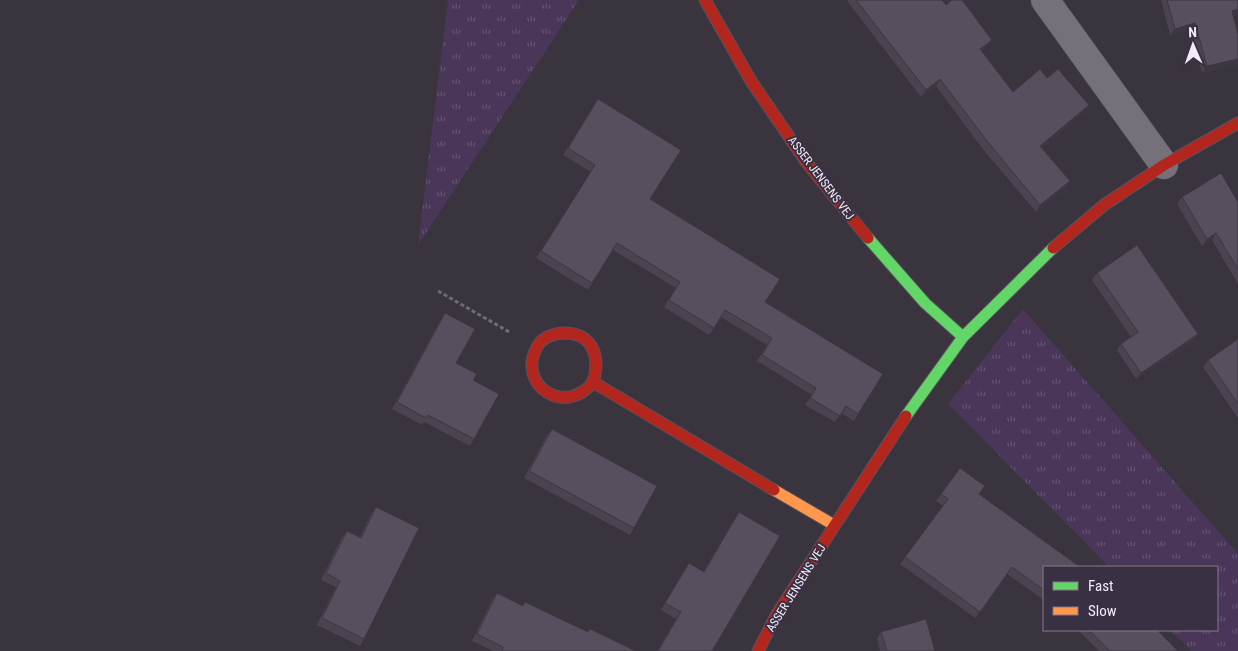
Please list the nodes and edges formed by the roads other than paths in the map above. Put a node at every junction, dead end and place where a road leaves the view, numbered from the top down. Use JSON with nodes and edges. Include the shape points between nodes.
{"nodes":[{"id":1,"x":705,"y":0,"type":"edge"},
{"id":2,"x":1045,"y":0,"type":"edge"},
{"id":3,"x":1238,"y":123,"type":"edge"},
{"id":4,"x":1164,"y":166,"type":"junction"},
{"id":5,"x":963,"y":337,"type":"junction"},
{"id":6,"x":593,"y":382,"type":"junction"},
{"id":7,"x":834,"y":525,"type":"junction"},
{"id":8,"x":758,"y":651,"type":"edge"}],
"edges":[{"from":1,"to":5,"type":"street","name":"ASSER JENSENS VEJ","via":[[751,81],[807,163],[925,303]]},
{"from":2,"to":4,"type":"street"},
{"from":3,"to":4,"type":"street","name":"ASSER JENSENS VEJ"},
{"from":4,"to":5,"type":"street","name":"ASSER JENSENS VEJ","via":[[1104,205],[1048,252]]},
{"from":5,"to":7,"type":"street","name":"ASSER JENSENS VEJ","via":[[901,422]]},
{"from":6,"to":6,"type":"street","via":[[582,393],[569,398],[554,397],[541,389],[533,376],[531,362],[536,348],[546,337],[560,332],[575,334],[588,341],[596,353],[597,368]]},
{"from":6,"to":7,"type":"street"},
{"from":7,"to":8,"type":"street","name":"ASSER JENSENS VEJ","via":[[777,614]]}]}
